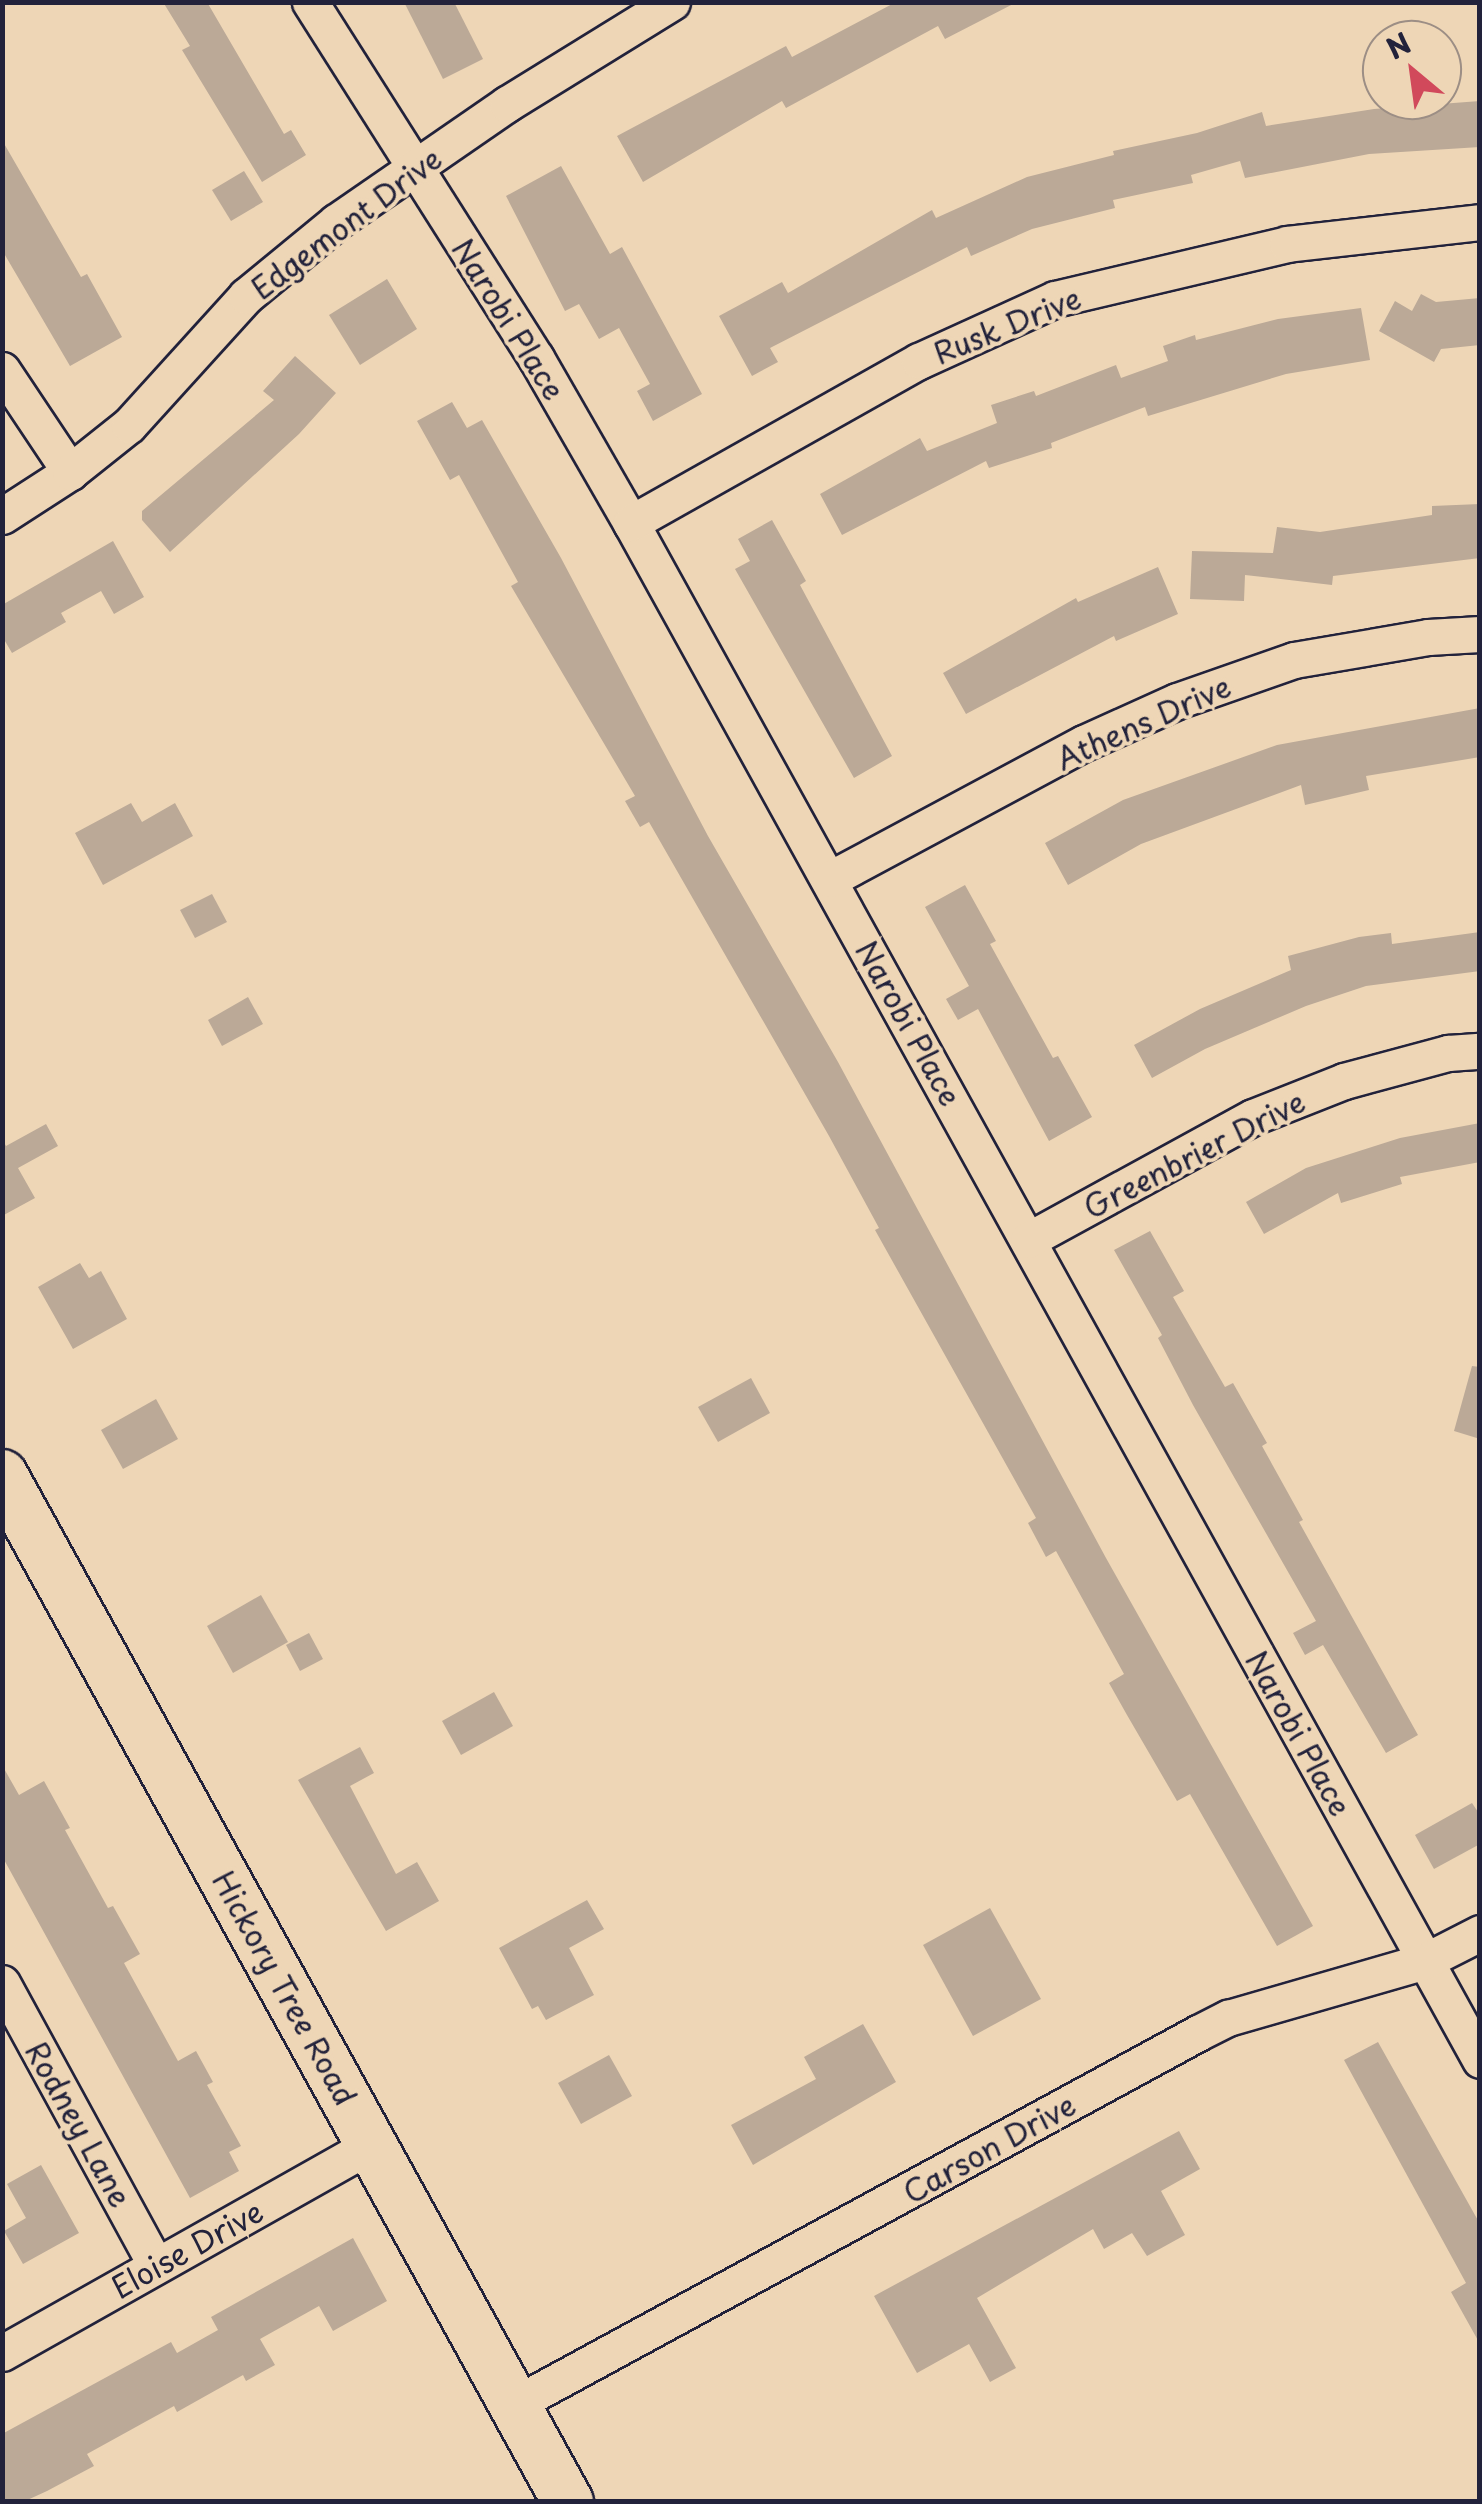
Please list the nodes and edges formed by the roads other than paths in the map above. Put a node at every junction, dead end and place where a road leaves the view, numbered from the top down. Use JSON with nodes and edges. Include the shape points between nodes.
{"nodes":[{"id":1,"x":310,"y":2,"type":"edge"},
{"id":2,"x":672,"y":2,"type":"edge"},
{"id":3,"x":416,"y":168,"type":"junction"},
{"id":4,"x":1480,"y":222,"type":"edge"},
{"id":5,"x":2,"y":370,"type":"edge"},
{"id":6,"x":70,"y":472,"type":"junction"},
{"id":7,"x":2,"y":516,"type":"edge"},
{"id":8,"x":631,"y":523,"type":"junction"},
{"id":9,"x":1480,"y":634,"type":"edge"},
{"id":10,"x":830,"y":880,"type":"junction"},
{"id":11,"x":1480,"y":1051,"type":"edge"},
{"id":12,"x":1028,"y":1240,"type":"junction"},
{"id":13,"x":2,"y":1475,"type":"edge"},
{"id":14,"x":1480,"y":1933,"type":"edge"},
{"id":15,"x":1425,"y":1961,"type":"junction"},
{"id":16,"x":2,"y":1982,"type":"edge"},
{"id":17,"x":1480,"y":2060,"type":"edge"},
{"id":18,"x":372,"y":2145,"type":"junction"},
{"id":19,"x":156,"y":2264,"type":"junction"},
{"id":20,"x":2,"y":2352,"type":"edge"},
{"id":21,"x":515,"y":2404,"type":"junction"},
{"id":22,"x":568,"y":2502,"type":"edge"}],
"edges":[{"from":1,"to":3,"type":"street","name":"Narobi Place"},
{"from":2,"to":3,"type":"street","name":"Edgemont Drive"},
{"from":3,"to":6,"type":"street","name":"Edgemont Drive","via":[[246,296],[129,424]]},
{"from":3,"to":8,"type":"street","name":"Narobi Place"},
{"from":4,"to":8,"type":"street","name":"Rusk Drive","via":[[1287,244],[1055,299],[919,361]]},
{"from":5,"to":6,"type":"street"},
{"from":6,"to":7,"type":"street","name":"Edgemont Drive"},
{"from":8,"to":10,"type":"street","name":"Narobi Place"},
{"from":9,"to":10,"type":"street","name":"Athens Drive","via":[[1294,660],[1177,702],[1084,743]]},
{"from":10,"to":12,"type":"street","name":"Narobi Place"},
{"from":11,"to":12,"type":"street","name":"Greenbrier Drive","via":[[1344,1081],[1253,1117]]},
{"from":12,"to":15,"type":"street","name":"Narobi Place"},
{"from":13,"to":18,"type":"street","name":"Hickory Tree Road"},
{"from":14,"to":15,"type":"street","name":"Carson Drive"},
{"from":15,"to":17,"type":"street","name":"Narobi Place"},
{"from":15,"to":21,"type":"street","name":"Carson Drive","via":[[1228,2018]]},
{"from":16,"to":19,"type":"street","name":"Rodney Lane"},
{"from":18,"to":19,"type":"street","name":"Eloise Drive"},
{"from":18,"to":21,"type":"street","name":"Hickory Tree Road"},
{"from":19,"to":20,"type":"street","name":"Eloise Drive"},
{"from":21,"to":22,"type":"street","name":"Hickory Tree Road"}]}
